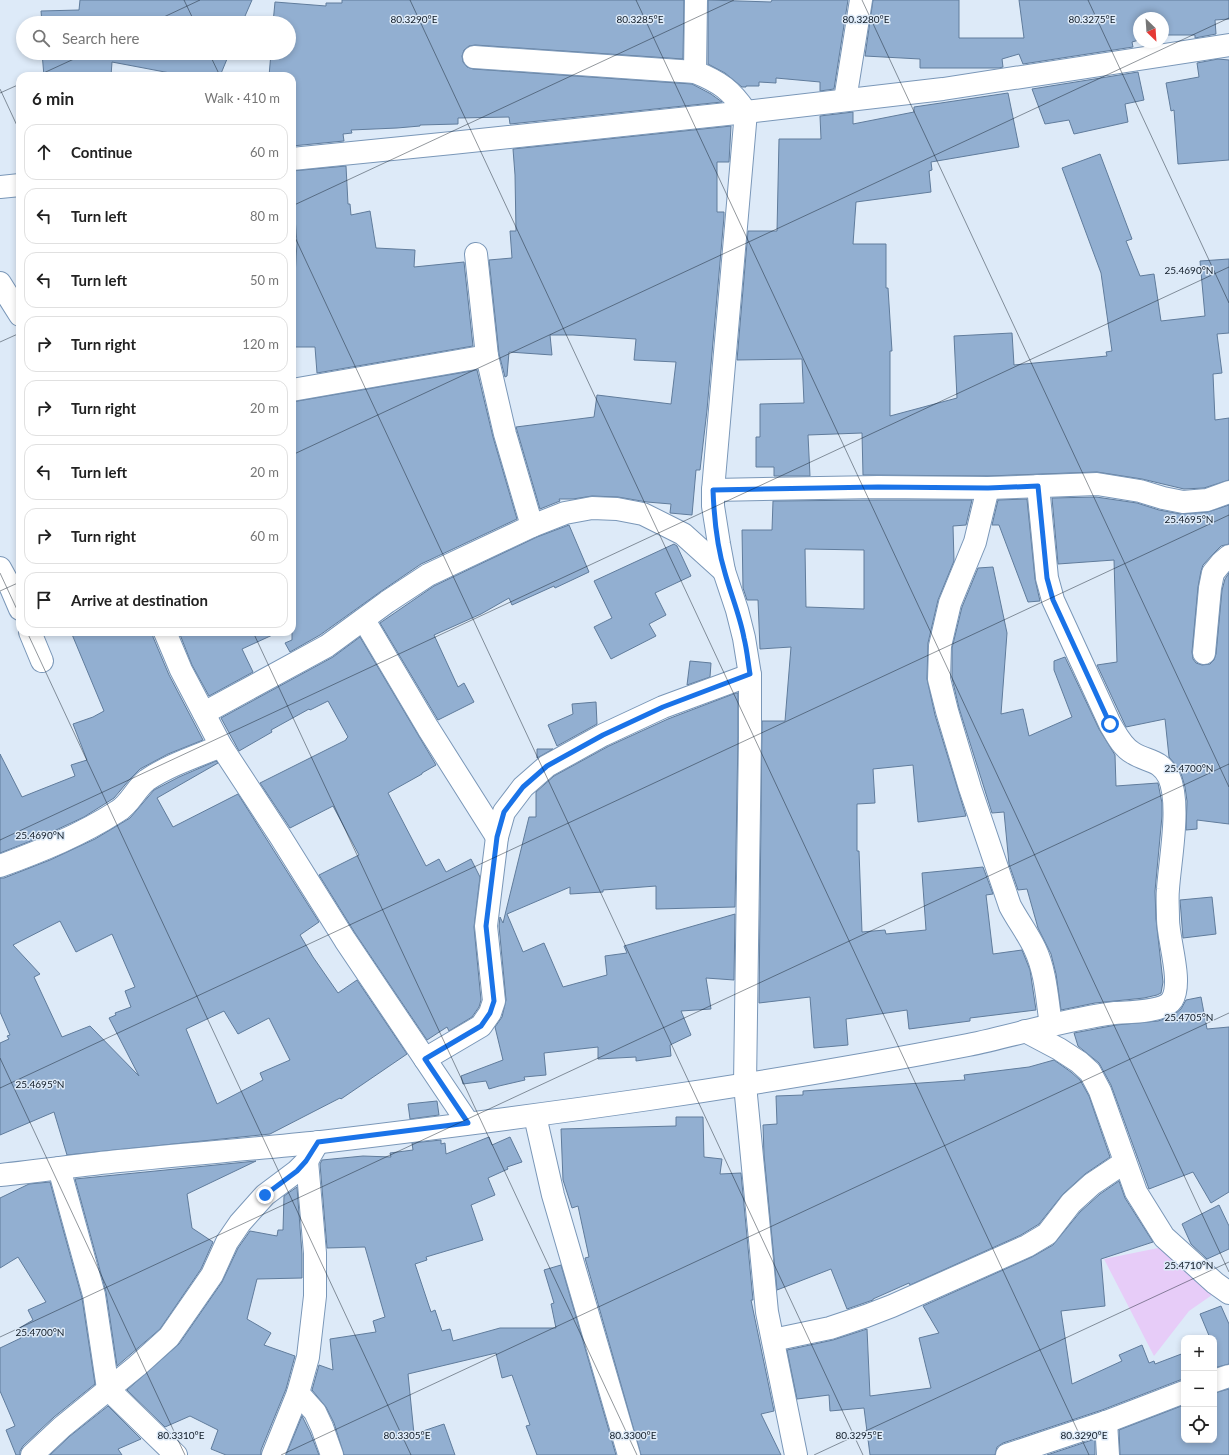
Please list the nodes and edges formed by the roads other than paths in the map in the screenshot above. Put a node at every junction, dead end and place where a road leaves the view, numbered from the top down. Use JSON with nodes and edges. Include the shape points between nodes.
{"nodes":[{"id":1,"x":696,"y":0,"type":"edge"},
{"id":2,"x":861,"y":0,"type":"edge"},
{"id":3,"x":1229,"y":45,"type":"edge"},
{"id":4,"x":474,"y":57,"type":"dead end"},
{"id":5,"x":695,"y":72,"type":"junction"},
{"id":6,"x":845,"y":100,"type":"junction"},
{"id":7,"x":746,"y":112,"type":"junction"},
{"id":8,"x":296,"y":159,"type":"edge"},
{"id":9,"x":16,"y":185,"type":"edge"},
{"id":10,"x":0,"y":187,"type":"edge"},
{"id":11,"x":476,"y":254,"type":"dead end"},
{"id":12,"x":0,"y":283,"type":"edge"},
{"id":13,"x":16,"y":309,"type":"edge"},
{"id":14,"x":487,"y":356,"type":"junction"},
{"id":15,"x":296,"y":389,"type":"edge"},
{"id":16,"x":1038,"y":486,"type":"junction"},
{"id":17,"x":988,"y":488,"type":"junction"},
{"id":18,"x":713,"y":490,"type":"junction"},
{"id":19,"x":1229,"y":492,"type":"edge"},
{"id":20,"x":532,"y":526,"type":"junction"},
{"id":21,"x":1229,"y":556,"type":"edge"},
{"id":22,"x":0,"y":568,"type":"edge"},
{"id":23,"x":724,"y":572,"type":"junction"},
{"id":24,"x":16,"y":600,"type":"edge"},
{"id":25,"x":364,"y":620,"type":"junction"},
{"id":26,"x":32,"y":636,"type":"edge"},
{"id":27,"x":167,"y":636,"type":"edge"},
{"id":28,"x":1204,"y":653,"type":"dead end"},
{"id":29,"x":42,"y":661,"type":"dead end"},
{"id":30,"x":750,"y":674,"type":"junction"},
{"id":31,"x":204,"y":713,"type":"junction"},
{"id":32,"x":221,"y":746,"type":"junction"},
{"id":33,"x":497,"y":837,"type":"junction"},
{"id":34,"x":0,"y":866,"type":"edge"},
{"id":35,"x":1051,"y":1025,"type":"junction"},
{"id":36,"x":1025,"y":1032,"type":"junction"},
{"id":37,"x":425,"y":1059,"type":"junction"},
{"id":38,"x":745,"y":1085,"type":"junction"},
{"id":39,"x":535,"y":1116,"type":"junction"},
{"id":40,"x":468,"y":1123,"type":"junction"},
{"id":41,"x":318,"y":1142,"type":"junction"},
{"id":42,"x":306,"y":1161,"type":"junction"},
{"id":43,"x":1126,"y":1162,"type":"junction"},
{"id":44,"x":59,"y":1168,"type":"junction"},
{"id":45,"x":0,"y":1175,"type":"edge"},
{"id":46,"x":1229,"y":1293,"type":"edge"},
{"id":47,"x":773,"y":1340,"type":"junction"},
{"id":48,"x":1229,"y":1376,"type":"edge"},
{"id":49,"x":1217,"y":1380,"type":"edge"},
{"id":50,"x":108,"y":1390,"type":"junction"},
{"id":51,"x":298,"y":1393,"type":"junction"},
{"id":52,"x":1181,"y":1393,"type":"edge"},
{"id":53,"x":1106,"y":1422,"type":"junction"},
{"id":54,"x":32,"y":1455,"type":"edge"},
{"id":55,"x":176,"y":1455,"type":"edge"},
{"id":56,"x":272,"y":1455,"type":"edge"},
{"id":57,"x":332,"y":1455,"type":"edge"},
{"id":58,"x":629,"y":1455,"type":"edge"},
{"id":59,"x":796,"y":1455,"type":"edge"},
{"id":60,"x":1007,"y":1455,"type":"edge"},
{"id":61,"x":1108,"y":1455,"type":"edge"}],
"edges":[{"from":1,"to":5,"type":"street"},
{"from":2,"to":6,"type":"street"},
{"from":3,"to":6,"type":"street","via":[[943,89]]},
{"from":4,"to":5,"type":"street"},
{"from":5,"to":7,"type":"street","via":[[726,87]]},
{"from":6,"to":7,"type":"street"},
{"from":7,"to":8,"type":"street"},
{"from":7,"to":18,"type":"street"},
{"from":9,"to":10,"type":"street"},
{"from":11,"to":14,"type":"street"},
{"from":12,"to":13,"type":"street"},
{"from":14,"to":15,"type":"street"},
{"from":14,"to":20,"type":"street","via":[[505,434]]},
{"from":16,"to":17,"type":"street"},
{"from":16,"to":19,"type":"street","via":[[1098,484],[1183,502],[1207,500]]},
{"from":16,"to":35,"type":"street","via":[[1047,578],[1053,600],[1110,724],[1131,752],[1158,762],[1168,775],[1174,794],[1173,843],[1168,891],[1168,924],[1176,981],[1173,998],[1168,1005],[1151,1010],[1110,1014]]},
{"from":17,"to":18,"type":"street"},
{"from":17,"to":35,"type":"street","via":[[975,542],[950,604],[940,646],[939,678],[970,788],[1010,906],[1035,949],[1042,968]]},
{"from":18,"to":23,"type":"street","via":[[713,506]]},
{"from":20,"to":23,"type":"street","via":[[565,513],[592,508],[643,514],[684,534]]},
{"from":20,"to":25,"type":"street","via":[[428,576]]},
{"from":21,"to":28,"type":"street","via":[[1213,573]]},
{"from":22,"to":24,"type":"street"},
{"from":23,"to":30,"type":"street","via":[[742,631]]},
{"from":25,"to":31,"type":"street","via":[[327,646]]},
{"from":25,"to":33,"type":"street"},
{"from":26,"to":29,"type":"street"},
{"from":27,"to":31,"type":"street"},
{"from":30,"to":33,"type":"street","via":[[663,707],[603,735],[547,766],[523,787],[504,812]]},
{"from":30,"to":38,"type":"street"},
{"from":31,"to":32,"type":"street"},
{"from":32,"to":34,"type":"street","via":[[168,768],[146,781],[121,810],[96,825]]},
{"from":32,"to":37,"type":"street","via":[[344,940]]},
{"from":33,"to":37,"type":"street","via":[[486,926],[494,1001],[481,1026]]},
{"from":35,"to":36,"type":"street"},
{"from":36,"to":38,"type":"street","via":[[922,1054]]},
{"from":36,"to":43,"type":"street","via":[[1058,1049],[1090,1072],[1100,1091]]},
{"from":37,"to":40,"type":"street"},
{"from":38,"to":39,"type":"street"},
{"from":38,"to":47,"type":"street","via":[[767,1312]]},
{"from":39,"to":40,"type":"street"},
{"from":39,"to":58,"type":"street","via":[[553,1195]]},
{"from":40,"to":41,"type":"street"},
{"from":41,"to":42,"type":"street"},
{"from":41,"to":44,"type":"street"},
{"from":42,"to":50,"type":"street","via":[[265,1195],[240,1223],[227,1242],[212,1275],[169,1337]]},
{"from":42,"to":51,"type":"street","via":[[315,1253],[315,1296],[308,1357]]},
{"from":43,"to":46,"type":"street","via":[[1136,1192],[1164,1237]]},
{"from":43,"to":47,"type":"street","via":[[1092,1184],[1071,1203],[1047,1234],[1027,1246],[879,1311],[830,1328]]},
{"from":44,"to":45,"type":"street"},
{"from":44,"to":50,"type":"street","via":[[94,1295]]},
{"from":47,"to":59,"type":"street"},
{"from":48,"to":49,"type":"street"},
{"from":50,"to":54,"type":"street"},
{"from":50,"to":55,"type":"street"},
{"from":51,"to":56,"type":"street"},
{"from":51,"to":57,"type":"street","via":[[315,1412]]},
{"from":52,"to":53,"type":"street"},
{"from":53,"to":60,"type":"street"},
{"from":53,"to":61,"type":"street"}]}
